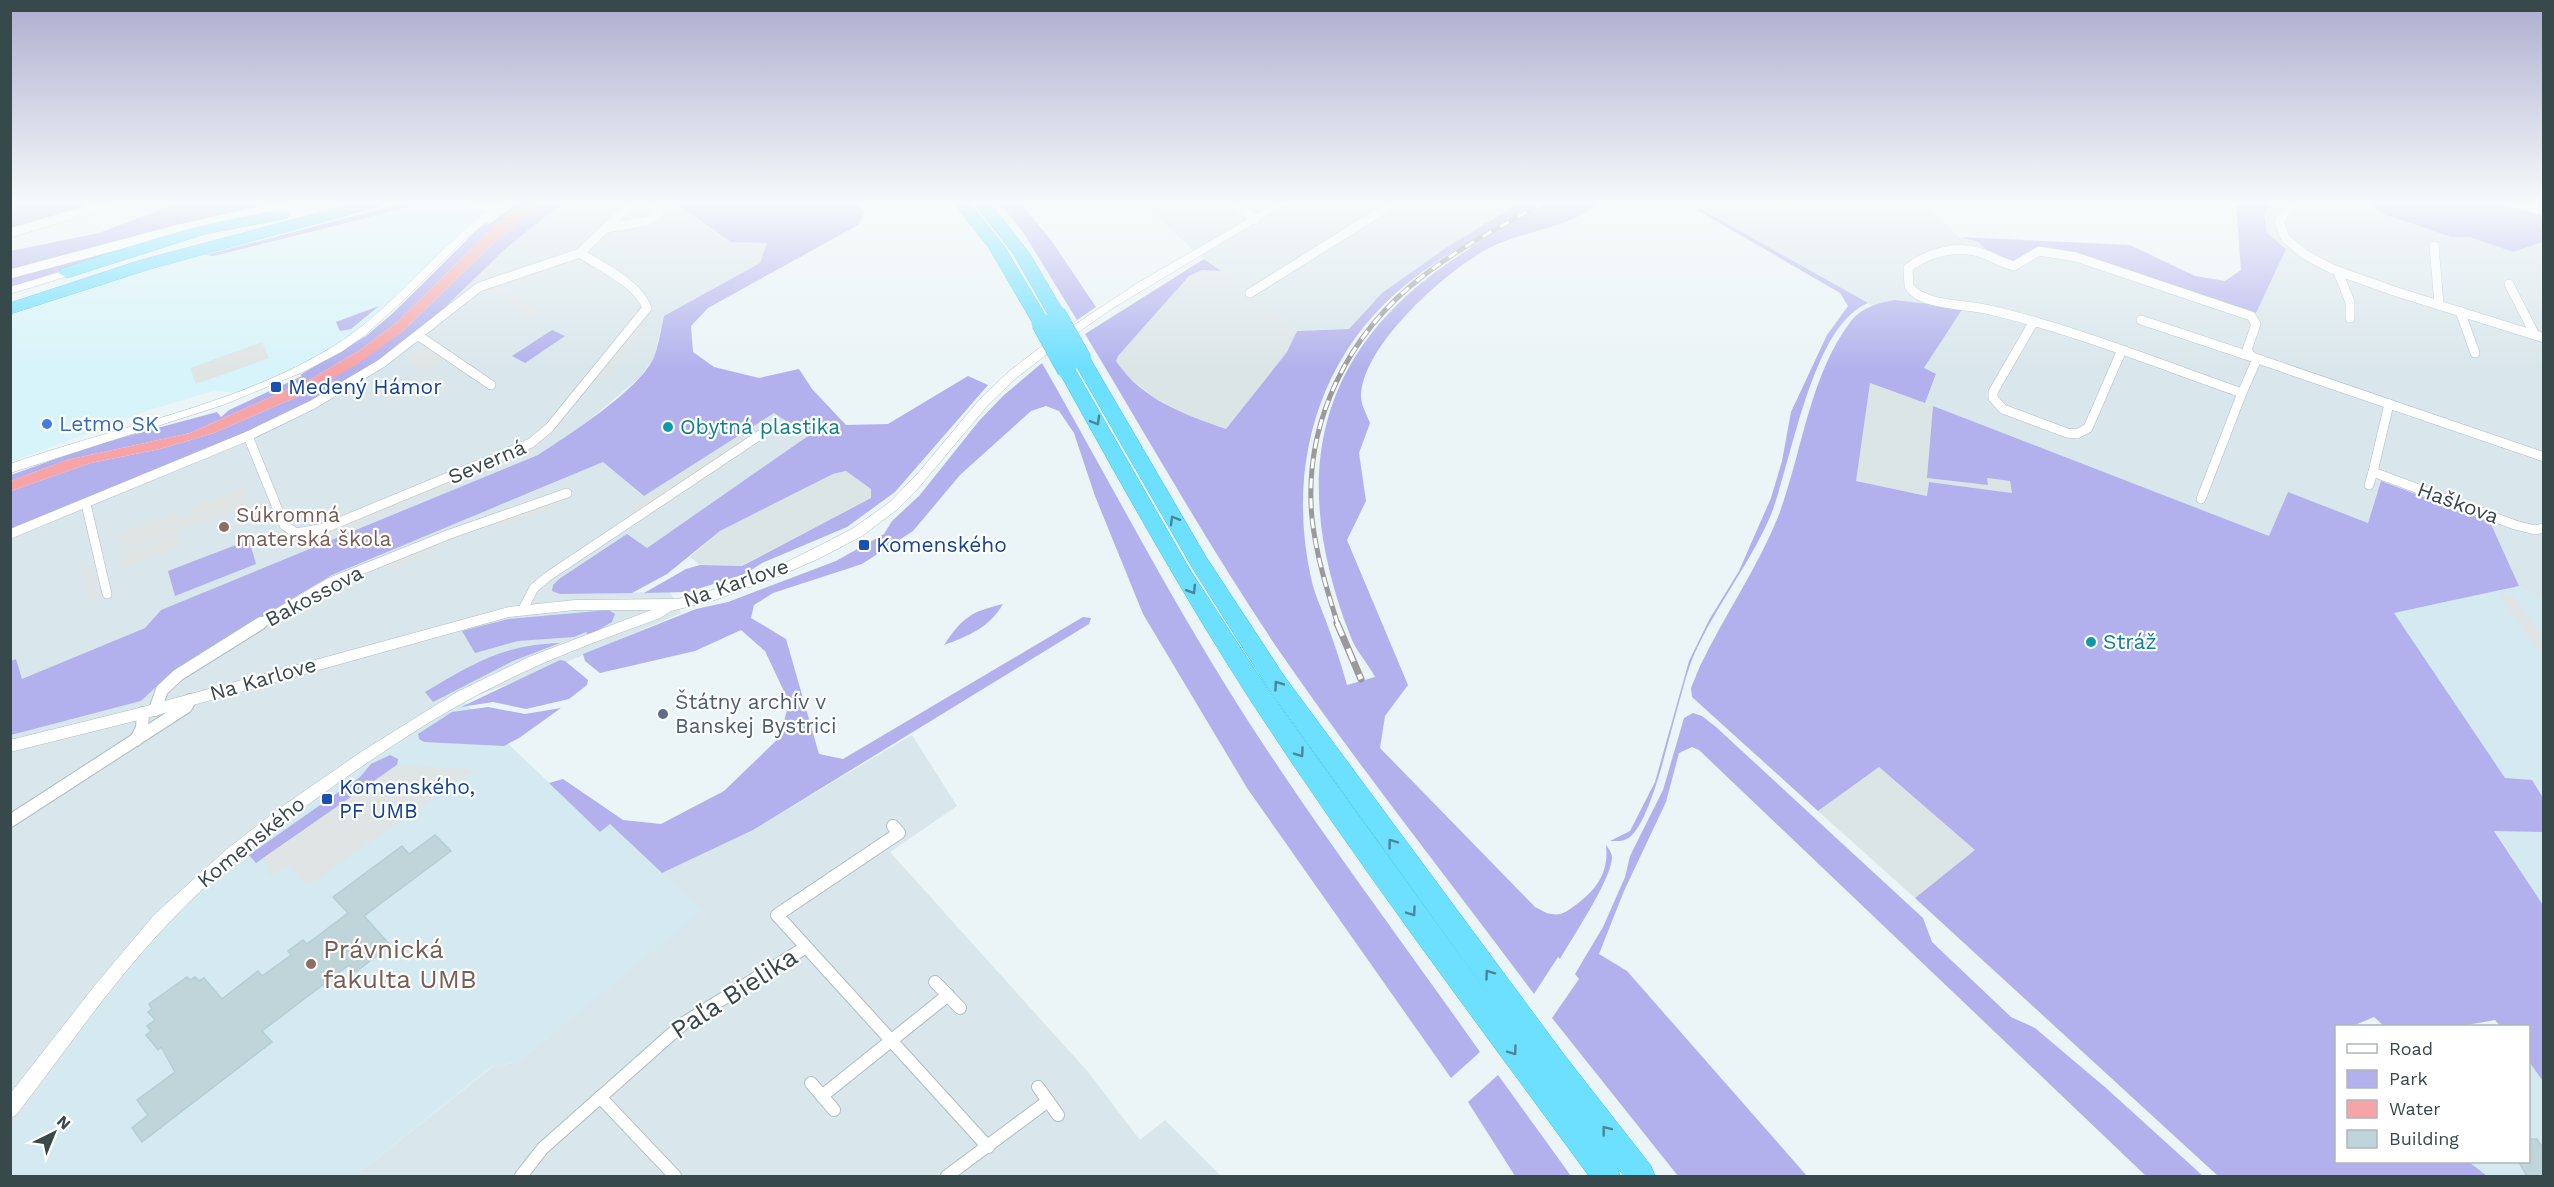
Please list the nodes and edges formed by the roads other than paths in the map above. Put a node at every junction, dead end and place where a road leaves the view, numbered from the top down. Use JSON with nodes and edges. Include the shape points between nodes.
{"nodes":[{"id":1,"x":68,"y":258,"type":"edge"},
{"id":2,"x":112,"y":258,"type":"edge"},
{"id":3,"x":144,"y":258,"type":"edge"},
{"id":4,"x":167,"y":258,"type":"edge"},
{"id":5,"x":444,"y":258,"type":"edge"},
{"id":6,"x":564,"y":258,"type":"edge"},
{"id":7,"x":588,"y":258,"type":"edge"},
{"id":8,"x":1004,"y":258,"type":"edge"},
{"id":9,"x":1024,"y":258,"type":"edge"},
{"id":10,"x":1191,"y":258,"type":"edge"},
{"id":11,"x":1305,"y":258,"type":"edge"},
{"id":12,"x":1922,"y":258,"type":"edge"},
{"id":13,"x":1994,"y":258,"type":"edge"},
{"id":14,"x":2027,"y":258,"type":"edge"},
{"id":15,"x":2077,"y":258,"type":"edge"},
{"id":16,"x":2315,"y":258,"type":"edge"},
{"id":17,"x":2435,"y":258,"type":"edge"},
{"id":18,"x":2338,"y":272,"type":"junction"},
{"id":19,"x":67,"y":273,"type":"joint"},
{"id":20,"x":10,"y":274,"type":"edge"},
{"id":21,"x":2509,"y":284,"type":"dead end"},
{"id":22,"x":10,"y":291,"type":"edge"},
{"id":23,"x":1250,"y":293,"type":"dead end"},
{"id":24,"x":10,"y":301,"type":"edge"},
{"id":25,"x":2439,"y":304,"type":"junction"},
{"id":26,"x":10,"y":309,"type":"edge"},
{"id":27,"x":2460,"y":311,"type":"junction"},
{"id":28,"x":1048,"y":318,"type":"junction"},
{"id":29,"x":2350,"y":318,"type":"dead end"},
{"id":30,"x":2141,"y":320,"type":"dead end"},
{"id":31,"x":2034,"y":321,"type":"junction"},
{"id":32,"x":419,"y":336,"type":"junction"},
{"id":33,"x":2539,"y":337,"type":"edge"},
{"id":34,"x":2121,"y":352,"type":"junction"},
{"id":35,"x":2475,"y":353,"type":"dead end"},
{"id":36,"x":2255,"y":358,"type":"junction"},
{"id":37,"x":1074,"y":365,"type":"junction"},
{"id":38,"x":491,"y":385,"type":"dead end"},
{"id":39,"x":2242,"y":393,"type":"junction"},
{"id":40,"x":2389,"y":404,"type":"junction"},
{"id":41,"x":760,"y":435,"type":"dead end"},
{"id":42,"x":248,"y":436,"type":"junction"},
{"id":43,"x":2544,"y":457,"type":"edge"},
{"id":44,"x":10,"y":469,"type":"edge"},
{"id":45,"x":2373,"y":472,"type":"junction"},
{"id":46,"x":2369,"y":484,"type":"dead end"},
{"id":47,"x":567,"y":493,"type":"dead end"},
{"id":48,"x":2201,"y":499,"type":"dead end"},
{"id":49,"x":86,"y":504,"type":"junction"},
{"id":50,"x":2544,"y":528,"type":"edge"},
{"id":51,"x":10,"y":534,"type":"edge"},
{"id":52,"x":107,"y":594,"type":"dead end"},
{"id":53,"x":628,"y":604,"type":"junction"},
{"id":54,"x":668,"y":606,"type":"junction"},
{"id":55,"x":523,"y":609,"type":"junction"},
{"id":56,"x":623,"y":626,"type":"junction"},
{"id":57,"x":190,"y":700,"type":"junction"},
{"id":58,"x":153,"y":711,"type":"junction"},
{"id":59,"x":155,"y":728,"type":"junction"},
{"id":60,"x":136,"y":740,"type":"junction"},
{"id":61,"x":10,"y":746,"type":"edge"},
{"id":62,"x":10,"y":821,"type":"edge"},
{"id":63,"x":893,"y":826,"type":"dead end"},
{"id":64,"x":806,"y":947,"type":"junction"},
{"id":65,"x":935,"y":982,"type":"dead end"},
{"id":66,"x":948,"y":995,"type":"junction"},
{"id":67,"x":960,"y":1008,"type":"dead end"},
{"id":68,"x":891,"y":1041,"type":"junction"},
{"id":69,"x":811,"y":1083,"type":"dead end"},
{"id":70,"x":1038,"y":1087,"type":"dead end"},
{"id":71,"x":822,"y":1096,"type":"junction"},
{"id":72,"x":600,"y":1097,"type":"junction"},
{"id":73,"x":1048,"y":1101,"type":"junction"},
{"id":74,"x":10,"y":1109,"type":"edge"},
{"id":75,"x":834,"y":1110,"type":"dead end"},
{"id":76,"x":1058,"y":1115,"type":"dead end"},
{"id":77,"x":988,"y":1147,"type":"junction"},
{"id":78,"x":521,"y":1176,"type":"edge"},
{"id":79,"x":675,"y":1176,"type":"edge"},
{"id":80,"x":947,"y":1176,"type":"edge"},
{"id":81,"x":1604,"y":1176,"type":"edge"},
{"id":82,"x":1641,"y":1176,"type":"edge"}],
"edges":[{"from":1,"to":20,"type":"street"},
{"from":2,"to":19,"type":"highway"},
{"from":3,"to":24,"type":"highway"},
{"from":4,"to":26,"type":"highway"},
{"from":5,"to":44,"type":"street","via":[[375,322],[314,362],[220,403]]},
{"from":6,"to":32,"type":"street","via":[[479,287]]},
{"from":7,"to":42,"type":"street","name":"Severná","via":[[639,293],[647,308],[549,428],[531,443],[325,528],[296,533],[284,525]]},
{"from":8,"to":28,"type":"highway"},
{"from":9,"to":28,"type":"highway"},
{"from":10,"to":54,"type":"street","name":"Na Karlove","via":[[1131,294],[1012,376],[972,414],[911,489],[874,521],[789,567]]},
{"from":11,"to":23,"type":"street"},
{"from":12,"to":31,"type":"street","via":[[1908,268],[1908,285],[1922,298]]},
{"from":13,"to":14,"type":"street","via":[[2014,266]]},
{"from":15,"to":36,"type":"street","via":[[2251,316],[2256,324],[2247,350]]},
{"from":16,"to":18,"type":"street"},
{"from":17,"to":25,"type":"street"},
{"from":18,"to":25,"type":"street"},
{"from":18,"to":29,"type":"street","via":[[2350,302]]},
{"from":19,"to":22,"type":"street"},
{"from":21,"to":33,"type":"street"},
{"from":25,"to":27,"type":"street"},
{"from":27,"to":33,"type":"street"},
{"from":27,"to":35,"type":"street"},
{"from":28,"to":37,"type":"highway","bridge":true},
{"from":30,"to":36,"type":"street"},
{"from":31,"to":34,"type":"street"},
{"from":31,"to":34,"type":"street","via":[[1993,398],[2003,409],[2067,433],[2077,434],[2088,428]]},
{"from":32,"to":38,"type":"street"},
{"from":32,"to":42,"type":"street","via":[[349,384]]},
{"from":34,"to":39,"type":"street"},
{"from":36,"to":39,"type":"street"},
{"from":36,"to":40,"type":"street"},
{"from":37,"to":81,"type":"highway","one_way":true,"via":[[1183,574],[1260,696]]},
{"from":82,"to":37,"type":"highway","one_way":true,"via":[[1276,682]]},
{"from":39,"to":48,"type":"street"},
{"from":40,"to":43,"type":"street"},
{"from":40,"to":45,"type":"street"},
{"from":41,"to":55,"type":"street","via":[[547,578],[534,588]]},
{"from":42,"to":49,"type":"street"},
{"from":45,"to":46,"type":"street"},
{"from":45,"to":50,"type":"street","name":"Haškova","via":[[2515,525]]},
{"from":47,"to":58,"type":"street","name":"Bakossova","via":[[450,534],[323,586],[178,675],[162,690]]},
{"from":49,"to":51,"type":"street"},
{"from":49,"to":52,"type":"street"},
{"from":53,"to":54,"type":"street","name":"Na Karlove"},
{"from":53,"to":55,"type":"street","name":"Na Karlove"},
{"from":53,"to":56,"type":"street"},
{"from":54,"to":56,"type":"street","name":"Komenského"},
{"from":55,"to":57,"type":"street","name":"Na Karlove"},
{"from":56,"to":74,"type":"street","name":"Komenského","via":[[511,672],[451,703],[350,767],[260,833],[188,893],[133,950]]},
{"from":57,"to":58,"type":"street","name":"Na Karlove"},
{"from":57,"to":59,"type":"street"},
{"from":58,"to":59,"type":"street","name":"Bakossova","via":[[159,723]]},
{"from":58,"to":60,"type":"street","name":"Bakossova"},
{"from":58,"to":61,"type":"street","name":"Na Karlove"},
{"from":59,"to":60,"type":"street"},
{"from":60,"to":62,"type":"street"},
{"from":63,"to":64,"type":"street","name":"Paľa Bielika","via":[[899,833],[777,915]]},
{"from":64,"to":68,"type":"street"},
{"from":64,"to":72,"type":"street","name":"Paľa Bielika","via":[[684,1023]]},
{"from":65,"to":66,"type":"street"},
{"from":66,"to":67,"type":"street"},
{"from":66,"to":68,"type":"street"},
{"from":68,"to":71,"type":"street"},
{"from":68,"to":77,"type":"street"},
{"from":69,"to":71,"type":"street"},
{"from":70,"to":73,"type":"street"},
{"from":71,"to":75,"type":"street"},
{"from":72,"to":78,"type":"street","name":"Paľa Bielika","via":[[532,1159]]},
{"from":72,"to":79,"type":"street"},
{"from":73,"to":76,"type":"street"},
{"from":73,"to":77,"type":"street"},
{"from":77,"to":80,"type":"street"}]}
